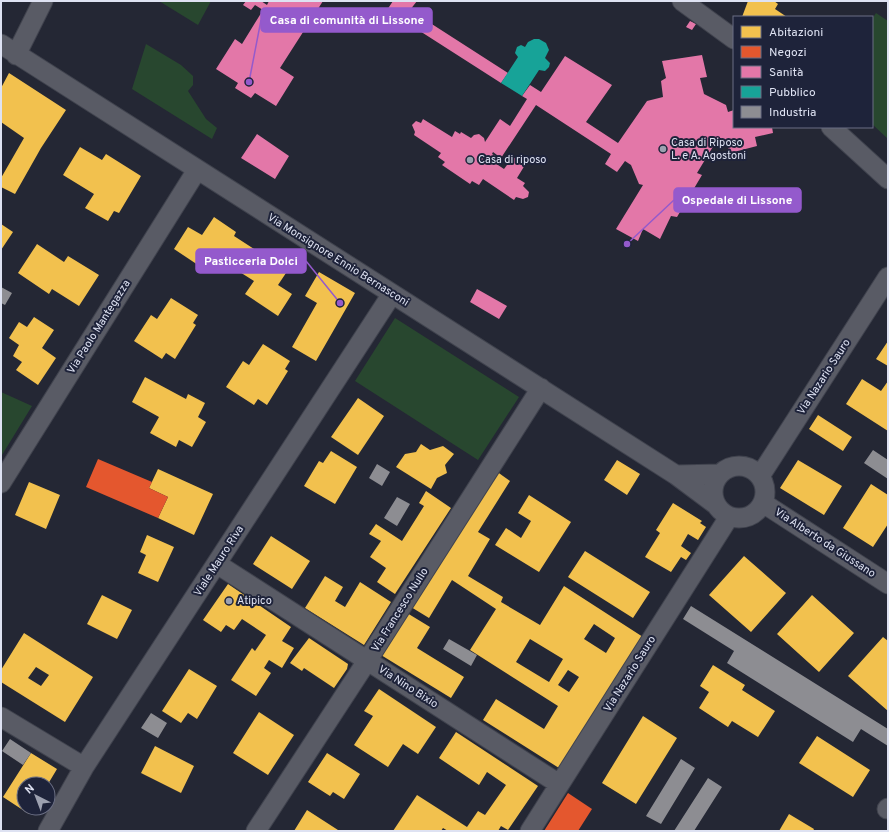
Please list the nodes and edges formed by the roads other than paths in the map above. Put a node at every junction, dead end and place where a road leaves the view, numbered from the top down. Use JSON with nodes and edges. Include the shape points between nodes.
{"nodes":[{"id":1,"x":43,"y":1,"type":"edge"},
{"id":2,"x":682,"y":1,"type":"edge"},
{"id":3,"x":733,"y":38,"type":"edge"},
{"id":4,"x":8,"y":49,"type":"edge"},
{"id":5,"x":832,"y":128,"type":"edge"},
{"id":6,"x":197,"y":170,"type":"junction"},
{"id":7,"x":888,"y":180,"type":"edge"},
{"id":8,"x":888,"y":277,"type":"edge"},
{"id":9,"x":392,"y":294,"type":"junction"},
{"id":10,"x":541,"y":388,"type":"junction"},
{"id":11,"x":720,"y":474,"type":"junction"},
{"id":12,"x":676,"y":475,"type":"junction"},
{"id":13,"x":760,"y":476,"type":"junction"},
{"id":14,"x":1,"y":483,"type":"edge"},
{"id":15,"x":763,"y":503,"type":"junction"},
{"id":16,"x":715,"y":504,"type":"junction"},
{"id":17,"x":729,"y":517,"type":"junction"},
{"id":18,"x":217,"y":564,"type":"junction"},
{"id":19,"x":888,"y":584,"type":"edge"},
{"id":20,"x":367,"y":661,"type":"junction"},
{"id":21,"x":1,"y":717,"type":"edge"},
{"id":22,"x":84,"y":767,"type":"junction"},
{"id":23,"x":559,"y":784,"type":"junction"},
{"id":24,"x":49,"y":830,"type":"edge"},
{"id":25,"x":256,"y":830,"type":"edge"},
{"id":26,"x":530,"y":831,"type":"edge"}],
"edges":[{"from":1,"to":4,"type":"street"},
{"from":2,"to":3,"type":"street"},
{"from":4,"to":6,"type":"street","name":"Via Monsignore Ennio Bernasconi"},
{"from":5,"to":7,"type":"street"},
{"from":6,"to":9,"type":"street","name":"Via Monsignore Ennio Bernasconi"},
{"from":6,"to":14,"type":"street","name":"Via Paolo Mantegazza"},
{"from":8,"to":13,"type":"street","name":"Via Nazario Sauro"},
{"from":9,"to":10,"type":"street","name":"Via Monsignore Ennio Bernasconi"},
{"from":9,"to":18,"type":"street","name":"Viale Mauro Riva"},
{"from":10,"to":12,"type":"street","name":"Via Monsignore Ennio Bernasconi"},
{"from":10,"to":20,"type":"street","name":"Via Francesco Nullo"},
{"from":11,"to":12,"type":"street"},
{"from":11,"to":13,"type":"street","via":[[728,468],[746,466]]},
{"from":11,"to":16,"type":"street","via":[[713,488]]},
{"from":12,"to":16,"type":"street","name":"Via Monsignore Ennio Bernasconi"},
{"from":13,"to":15,"type":"street","via":[[764,484]]},
{"from":15,"to":17,"type":"street","via":[[750,516]]},
{"from":15,"to":19,"type":"street","name":"Via Alberto da Giussano"},
{"from":16,"to":17,"type":"street"},
{"from":17,"to":23,"type":"street","name":"Via Nazario Sauro"},
{"from":18,"to":20,"type":"street","name":"Via Nino Bixio"},
{"from":18,"to":22,"type":"street","name":"Viale Mauro Riva"},
{"from":20,"to":23,"type":"street","name":"Via Nino Bixio"},
{"from":20,"to":25,"type":"street","name":"Via Francesco Nullo"},
{"from":21,"to":22,"type":"street"},
{"from":22,"to":24,"type":"street","name":"Viale Mauro Riva"},
{"from":23,"to":26,"type":"street","name":"Via Nazario Sauro"}]}
